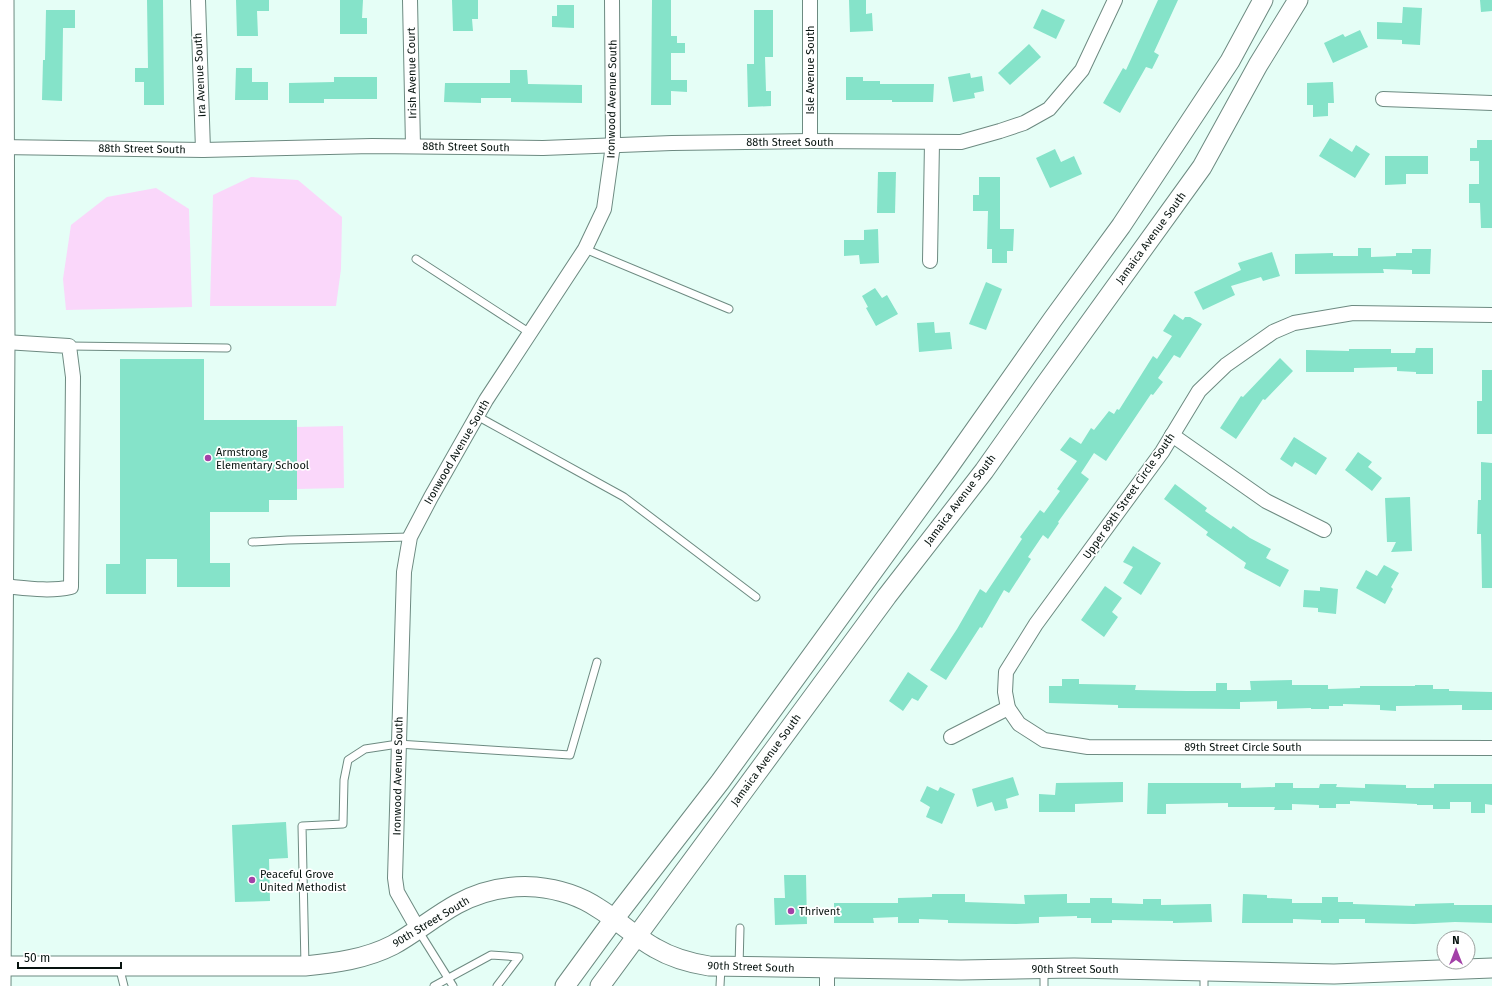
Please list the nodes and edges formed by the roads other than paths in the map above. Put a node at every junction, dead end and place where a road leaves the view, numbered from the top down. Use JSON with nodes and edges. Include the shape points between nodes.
{"nodes":[{"id":1,"x":4,"y":0,"type":"edge"},
{"id":2,"x":198,"y":0,"type":"edge"},
{"id":3,"x":410,"y":0,"type":"edge"},
{"id":4,"x":612,"y":0,"type":"edge"},
{"id":5,"x":810,"y":0,"type":"edge"},
{"id":6,"x":1115,"y":0,"type":"edge"},
{"id":7,"x":1263,"y":0,"type":"edge"},
{"id":8,"x":1298,"y":0,"type":"edge"},
{"id":9,"x":1383,"y":99,"type":"dead end"},
{"id":10,"x":1492,"y":103,"type":"edge"},
{"id":11,"x":810,"y":141,"type":"junction"},
{"id":12,"x":932,"y":142,"type":"junction"},
{"id":13,"x":613,"y":145,"type":"junction"},
{"id":14,"x":413,"y":146,"type":"junction"},
{"id":15,"x":3,"y":147,"type":"edge"},
{"id":16,"x":203,"y":150,"type":"junction"},
{"id":17,"x":585,"y":249,"type":"junction"},
{"id":18,"x":416,"y":259,"type":"dead end"},
{"id":19,"x":930,"y":262,"type":"dead end"},
{"id":20,"x":729,"y":309,"type":"dead end"},
{"id":21,"x":1492,"y":315,"type":"edge"},
{"id":22,"x":530,"y":333,"type":"junction"},
{"id":23,"x":5,"y":342,"type":"junction"},
{"id":24,"x":69,"y":346,"type":"junction"},
{"id":25,"x":227,"y":348,"type":"dead end"},
{"id":26,"x":476,"y":416,"type":"junction"},
{"id":27,"x":1172,"y":435,"type":"junction"},
{"id":28,"x":1324,"y":530,"type":"dead end"},
{"id":29,"x":410,"y":537,"type":"junction"},
{"id":30,"x":252,"y":542,"type":"dead end"},
{"id":31,"x":3,"y":586,"type":"junction"},
{"id":32,"x":756,"y":597,"type":"dead end"},
{"id":33,"x":597,"y":662,"type":"dead end"},
{"id":34,"x":1008,"y":708,"type":"junction"},
{"id":35,"x":951,"y":737,"type":"dead end"},
{"id":36,"x":398,"y":744,"type":"junction"},
{"id":37,"x":1492,"y":748,"type":"edge"},
{"id":38,"x":614,"y":919,"type":"junction"},
{"id":39,"x":740,"y":928,"type":"dead end"},
{"id":40,"x":418,"y":929,"type":"junction"},
{"id":41,"x":637,"y":936,"type":"junction"},
{"id":42,"x":0,"y":966,"type":"edge"},
{"id":43,"x":119,"y":966,"type":"junction"},
{"id":44,"x":305,"y":966,"type":"junction"},
{"id":45,"x":730,"y":967,"type":"junction"},
{"id":46,"x":1492,"y":968,"type":"edge"},
{"id":47,"x":827,"y":977,"type":"edge"},
{"id":48,"x":1044,"y":977,"type":"edge"},
{"id":49,"x":449,"y":978,"type":"junction"},
{"id":50,"x":1204,"y":979,"type":"edge"},
{"id":51,"x":1334,"y":980,"type":"edge"},
{"id":52,"x":1,"y":986,"type":"edge"},
{"id":53,"x":124,"y":986,"type":"edge"},
{"id":54,"x":434,"y":986,"type":"edge"},
{"id":55,"x":453,"y":986,"type":"edge"},
{"id":56,"x":497,"y":986,"type":"edge"},
{"id":57,"x":565,"y":986,"type":"edge"},
{"id":58,"x":600,"y":986,"type":"edge"},
{"id":59,"x":720,"y":986,"type":"edge"}],
"edges":[{"from":1,"to":15,"type":"street"},
{"from":2,"to":16,"type":"street","name":"Ira Avenue South"},
{"from":3,"to":14,"type":"street","name":"Irish Avenue Court"},
{"from":4,"to":13,"type":"street","name":"Ironwood Avenue South"},
{"from":5,"to":11,"type":"street","name":"Isle Avenue South"},
{"from":6,"to":12,"type":"street","name":"88th Street South","via":[[1082,70],[1049,109],[1024,123],[987,135],[961,142]]},
{"from":7,"to":38,"type":"street","via":[[1230,60],[1121,226],[720,782]]},
{"from":8,"to":41,"type":"street","name":"Jamaica Avenue South","via":[[1258,65],[1202,167],[984,471],[887,596]]},
{"from":9,"to":10,"type":"street"},
{"from":11,"to":12,"type":"street","name":"88th Street South"},
{"from":11,"to":13,"type":"street","name":"88th Street South"},
{"from":12,"to":19,"type":"street"},
{"from":13,"to":14,"type":"street","name":"88th Street South","via":[[542,148]]},
{"from":13,"to":17,"type":"street","name":"Ironwood Avenue South","via":[[604,209]]},
{"from":14,"to":16,"type":"street","name":"88th Street South"},
{"from":15,"to":16,"type":"street","name":"88th Street South"},
{"from":15,"to":23,"type":"street"},
{"from":17,"to":20,"type":"lane"},
{"from":17,"to":22,"type":"street","name":"Ironwood Avenue South"},
{"from":18,"to":22,"type":"lane"},
{"from":21,"to":27,"type":"street","name":"Upper 89th Street Circle South","via":[[1353,313],[1294,323],[1273,332],[1226,365],[1199,391]]},
{"from":22,"to":26,"type":"street","name":"Ironwood Avenue South"},
{"from":23,"to":24,"type":"street"},
{"from":23,"to":31,"type":"street"},
{"from":24,"to":25,"type":"lane"},
{"from":24,"to":31,"type":"street","via":[[73,377],[71,587],[47,589]]},
{"from":26,"to":29,"type":"street","name":"Ironwood Avenue South"},
{"from":26,"to":32,"type":"lane","via":[[624,497]]},
{"from":27,"to":28,"type":"street","via":[[1266,501]]},
{"from":27,"to":34,"type":"street","name":"Upper 89th Street Circle South","via":[[1036,624],[1006,672],[1005,692]]},
{"from":29,"to":30,"type":"lane"},
{"from":29,"to":36,"type":"street","name":"Ironwood Avenue South","via":[[404,572]]},
{"from":31,"to":42,"type":"street"},
{"from":33,"to":36,"type":"lane","via":[[570,755]]},
{"from":34,"to":35,"type":"street"},
{"from":34,"to":37,"type":"street","name":"89th Street Circle South","via":[[1019,724],[1044,740],[1088,747]]},
{"from":36,"to":40,"type":"street","name":"Ironwood Avenue South","via":[[395,878],[397,892]]},
{"from":36,"to":44,"type":"lane","via":[[365,748],[348,760],[344,780],[343,824],[302,826]]},
{"from":38,"to":40,"type":"street","name":"90th Street South","via":[[574,896],[536,887],[516,887],[495,890],[457,904]]},
{"from":38,"to":41,"type":"street","name":"90th Street South"},
{"from":38,"to":57,"type":"street"},
{"from":39,"to":45,"type":"lane"},
{"from":40,"to":44,"type":"street","name":"90th Street South","via":[[393,945],[373,953],[330,964]]},
{"from":40,"to":49,"type":"lane"},
{"from":41,"to":45,"type":"street","name":"90th Street South","via":[[673,957],[691,963]]},
{"from":41,"to":58,"type":"street","name":"Jamaica Avenue South"},
{"from":42,"to":43,"type":"street","name":"90th Street South"},
{"from":42,"to":52,"type":"street"},
{"from":43,"to":44,"type":"street","name":"90th Street South"},
{"from":43,"to":53,"type":"lane"},
{"from":45,"to":47,"type":"street","name":"90th Street South"},
{"from":45,"to":59,"type":"lane"},
{"from":46,"to":51,"type":"street","name":"90th Street South"},
{"from":47,"to":48,"type":"street","name":"90th Street South","via":[[961,970]]},
{"from":48,"to":50,"type":"street","name":"90th Street South"},
{"from":49,"to":54,"type":"lane"},
{"from":49,"to":55,"type":"lane"},
{"from":49,"to":56,"type":"lane","via":[[491,955],[519,956]]},
{"from":50,"to":51,"type":"street","name":"90th Street South"}]}
